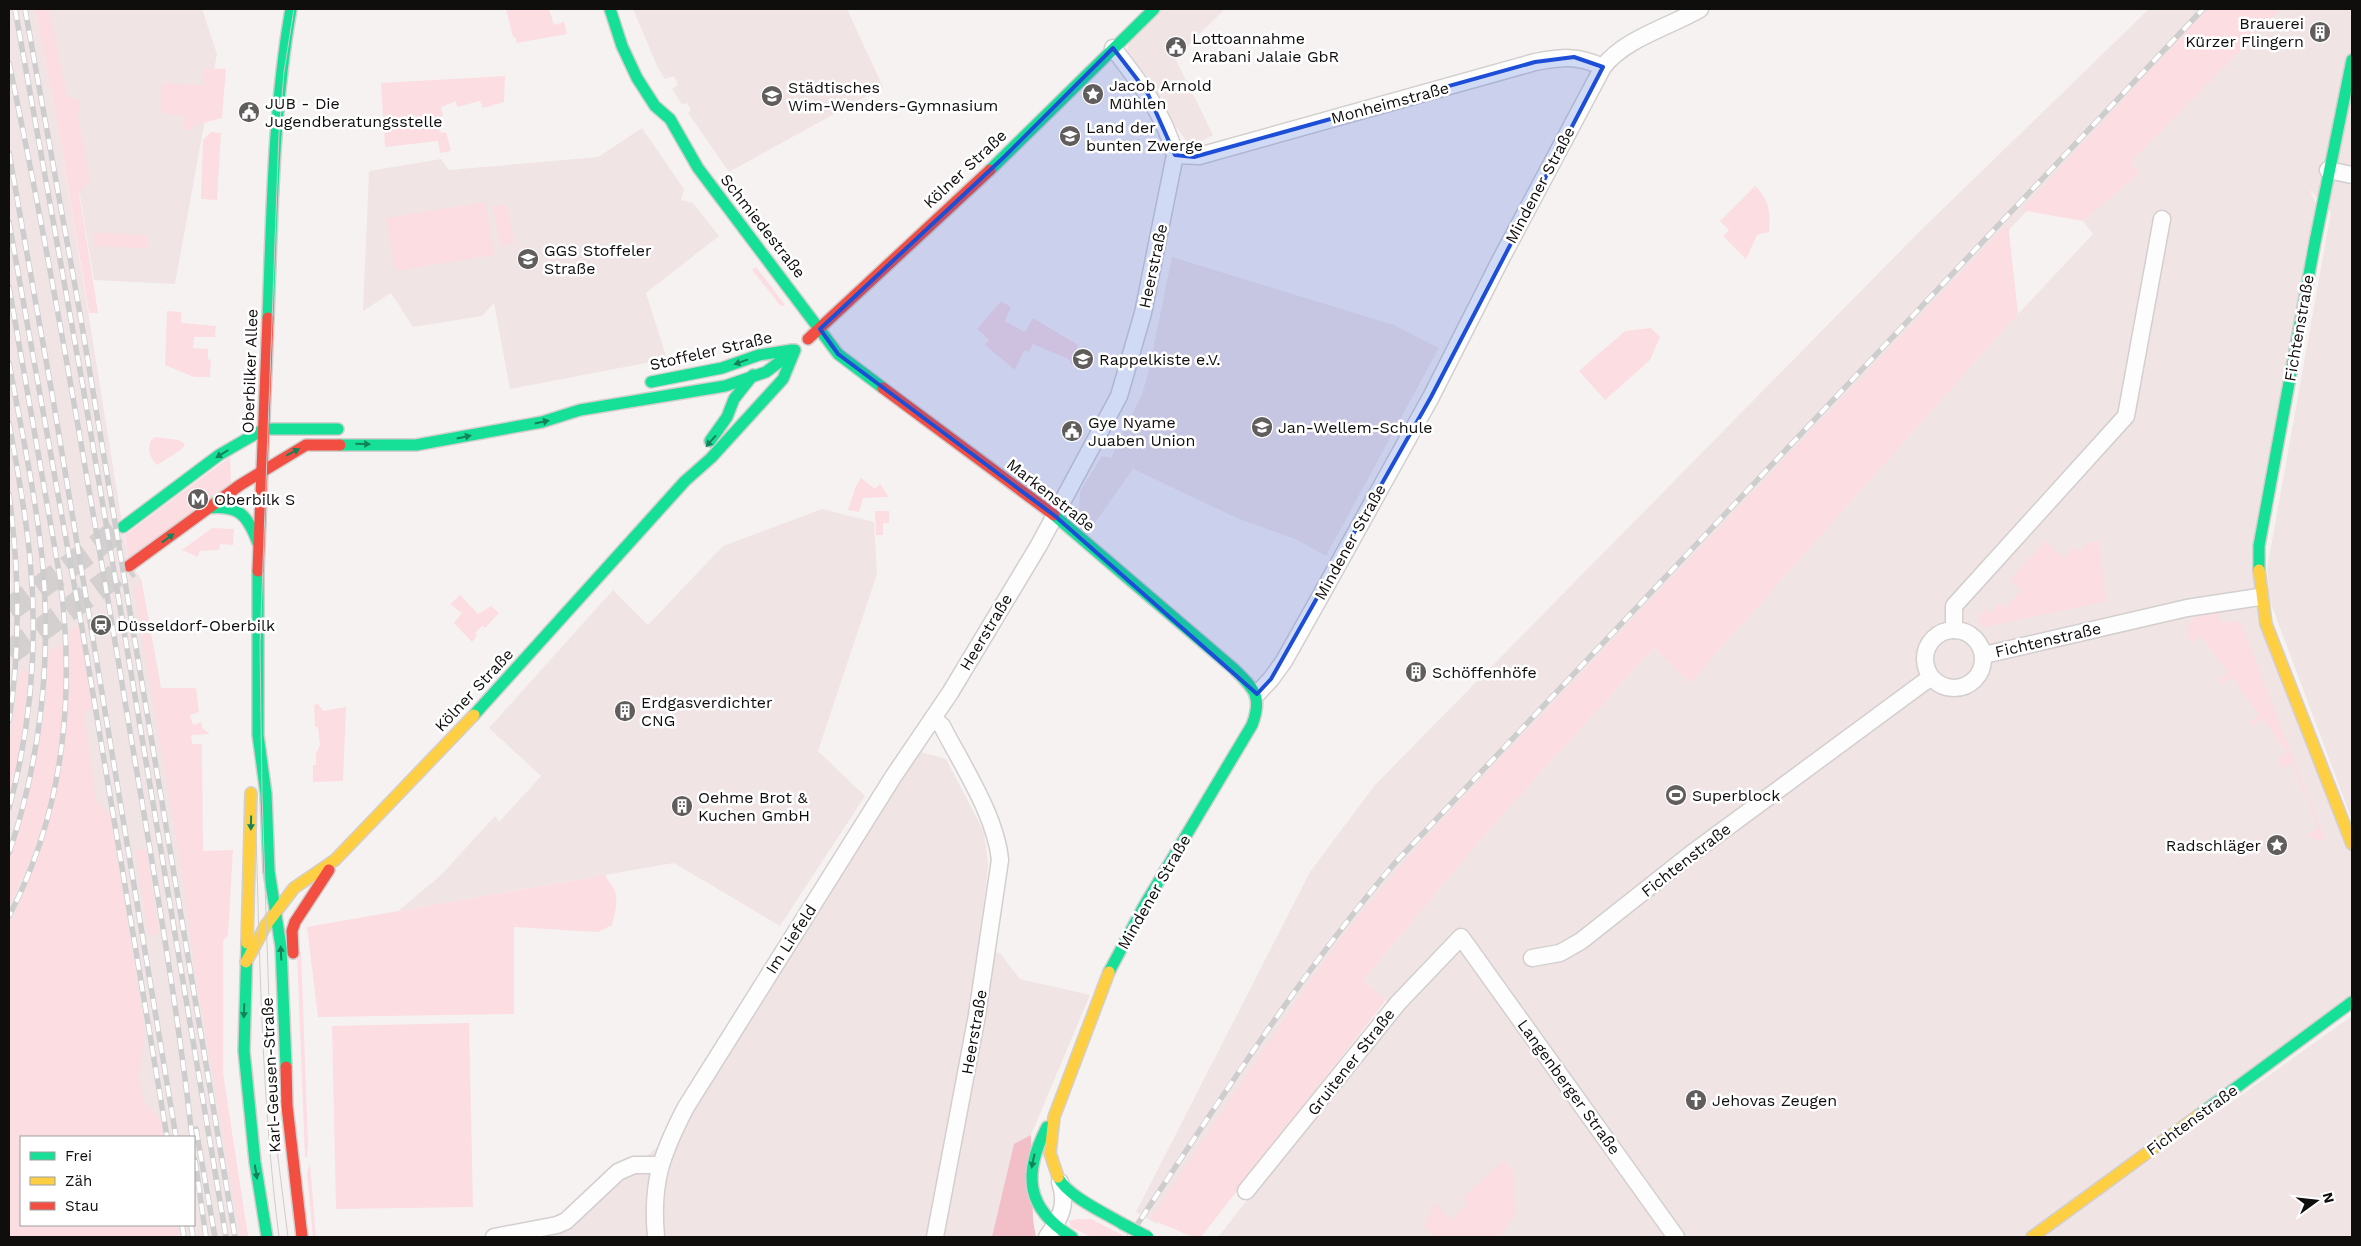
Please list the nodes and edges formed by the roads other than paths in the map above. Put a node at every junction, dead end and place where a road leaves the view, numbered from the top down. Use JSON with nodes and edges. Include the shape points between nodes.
{"nodes":[{"id":1,"x":291,"y":9,"type":"edge"},
{"id":2,"x":610,"y":9,"type":"edge"},
{"id":3,"x":1154,"y":9,"type":"edge"},
{"id":4,"x":1700,"y":9,"type":"edge"},
{"id":5,"x":1113,"y":48,"type":"junction"},
{"id":6,"x":2352,"y":60,"type":"edge"},
{"id":7,"x":1603,"y":67,"type":"junction"},
{"id":8,"x":1175,"y":155,"type":"junction"},
{"id":9,"x":2328,"y":170,"type":"junction"},
{"id":10,"x":2352,"y":176,"type":"edge"},
{"id":11,"x":2162,"y":219,"type":"dead end"},
{"id":12,"x":820,"y":329,"type":"junction"},
{"id":13,"x":795,"y":350,"type":"junction"},
{"id":14,"x":751,"y":377,"type":"junction"},
{"id":15,"x":642,"y":383,"type":"dead end"},
{"id":16,"x":725,"y":386,"type":"junction"},
{"id":17,"x":734,"y":400,"type":"junction"},
{"id":18,"x":264,"y":429,"type":"junction"},
{"id":19,"x":348,"y":429,"type":"dead end"},
{"id":20,"x":262,"y":470,"type":"junction"},
{"id":21,"x":685,"y":481,"type":"junction"},
{"id":22,"x":207,"y":508,"type":"junction"},
{"id":23,"x":1055,"y":516,"type":"junction"},
{"id":24,"x":123,"y":527,"type":"tunnel mouth"},
{"id":25,"x":260,"y":548,"type":"junction"},
{"id":26,"x":129,"y":566,"type":"tunnel mouth"},
{"id":27,"x":2259,"y":597,"type":"junction"},
{"id":28,"x":1954,"y":630,"type":"junction"},
{"id":29,"x":1984,"y":655,"type":"junction"},
{"id":30,"x":1931,"y":677,"type":"junction"},
{"id":31,"x":1257,"y":694,"type":"junction"},
{"id":32,"x":933,"y":718,"type":"junction"},
{"id":33,"x":258,"y":735,"type":"junction"},
{"id":34,"x":2352,"y":844,"type":"edge"},
{"id":35,"x":335,"y":860,"type":"junction"},
{"id":36,"x":269,"y":871,"type":"junction"},
{"id":37,"x":249,"y":880,"type":"joint"},
{"id":38,"x":294,"y":888,"type":"junction"},
{"id":39,"x":276,"y":910,"type":"junction"},
{"id":40,"x":1461,"y":937,"type":"joint"},
{"id":41,"x":1532,"y":958,"type":"dead end"},
{"id":42,"x":246,"y":962,"type":"junction"},
{"id":43,"x":2352,"y":1002,"type":"edge"},
{"id":44,"x":1054,"y":1117,"type":"junction"},
{"id":45,"x":660,"y":1165,"type":"junction"},
{"id":46,"x":294,"y":1176,"type":"junction"},
{"id":47,"x":1060,"y":1182,"type":"junction"},
{"id":48,"x":1246,"y":1191,"type":"dead end"},
{"id":49,"x":1119,"y":1223,"type":"junction"},
{"id":50,"x":1053,"y":1228,"type":"edge"},
{"id":51,"x":267,"y":1237,"type":"edge"},
{"id":52,"x":302,"y":1237,"type":"edge"},
{"id":53,"x":494,"y":1237,"type":"edge"},
{"id":54,"x":656,"y":1237,"type":"edge"},
{"id":55,"x":935,"y":1237,"type":"edge"},
{"id":56,"x":1072,"y":1237,"type":"edge"},
{"id":57,"x":1148,"y":1237,"type":"edge"},
{"id":58,"x":1676,"y":1237,"type":"edge"},
{"id":59,"x":2032,"y":1237,"type":"edge"}],
"edges":[{"from":1,"to":18,"type":"main road","name":"Oberbilker Allee","via":[[278,105]]},
{"from":2,"to":12,"type":"main road","name":"Schmiedestraße","via":[[626,56],[655,106],[660,126],[682,143]]},
{"from":3,"to":5,"type":"main road","name":"Kölner Straße"},
{"from":4,"to":7,"type":"street","name":"Mindener Straße","via":[[1625,46]]},
{"from":5,"to":8,"type":"street","via":[[1146,92]]},
{"from":5,"to":12,"type":"main road","name":"Kölner Straße","via":[[1004,157]]},
{"from":6,"to":9,"type":"main road","name":"Fichtenstraße"},
{"from":7,"to":8,"type":"street","name":"Monheimstraße","via":[[1574,57],[1535,62],[1199,156]]},
{"from":7,"to":31,"type":"street","name":"Mindener Straße","via":[[1431,396],[1284,661]]},
{"from":8,"to":23,"type":"street","name":"Heerstraße","via":[[1129,366],[1119,396]]},
{"from":9,"to":10,"type":"street"},
{"from":9,"to":27,"type":"main road","name":"Fichtenstraße","via":[[2259,546]]},
{"from":11,"to":28,"type":"street","via":[[2126,416],[1954,606]]},
{"from":12,"to":13,"type":"main road","name":"Kölner Straße"},
{"from":12,"to":23,"type":"main road","name":"Markenstraße","via":[[845,360]]},
{"from":13,"to":14,"type":"main road","name":"Kölner Straße","via":[[762,362]]},
{"from":13,"to":15,"type":"main road","name":"Stoffeler Straße","one_way":true},
{"from":13,"to":21,"type":"main road","name":"Kölner Straße","via":[[783,379],[718,451]]},
{"from":14,"to":16,"type":"main road","name":"Stoffeler Straße"},
{"from":14,"to":17,"type":"main road","name":"Kölner Straße"},
{"from":16,"to":17,"type":"main road"},
{"from":20,"to":16,"type":"main road","name":"Stoffeler Straße","one_way":true,"via":[[306,445],[434,443],[542,422],[580,410]]},
{"from":17,"to":21,"type":"main road","name":"Kölner Straße","one_way":true,"via":[[728,417]]},
{"from":18,"to":19,"type":"main road"},
{"from":18,"to":20,"type":"main road","name":"Oberbilker Allee"},
{"from":18,"to":24,"type":"main road","one_way":true,"via":[[219,455]]},
{"from":20,"to":22,"type":"main road","name":"Stoffeler Straße"},
{"from":20,"to":25,"type":"main road","name":"Oberbilker Allee"},
{"from":21,"to":35,"type":"main road","name":"Kölner Straße","via":[[485,703]]},
{"from":22,"to":25,"type":"main road","via":[[229,506],[241,512],[254,531]]},
{"from":26,"to":22,"type":"main road","name":"Stoffeler Straße","one_way":true},
{"from":23,"to":31,"type":"main road","name":"Markenstraße","via":[[1234,669]]},
{"from":23,"to":32,"type":"street","name":"Heerstraße"},
{"from":25,"to":33,"type":"main road","name":"Oberbilker Allee"},
{"from":27,"to":29,"type":"street","name":"Fichtenstraße","via":[[2187,608]]},
{"from":27,"to":34,"type":"main road","name":"Fichtenstraße","via":[[2266,624]]},
{"from":28,"to":29,"type":"street","name":"Fichtenstraße","via":[[1970,634]]},
{"from":28,"to":30,"type":"street","via":[[1939,634],[1928,646],[1925,662]]},
{"from":29,"to":30,"type":"street","name":"Fichtenstraße","via":[[1984,664],[1976,679],[1962,688],[1945,687]]},
{"from":30,"to":41,"type":"street","name":"Fichtenstraße","via":[[1581,941],[1560,953]]},
{"from":31,"to":44,"type":"main road","name":"Mindener Straße","via":[[1259,706],[1252,725],[1144,906],[1104,983]]},
{"from":32,"to":45,"type":"street","name":"Im Liefeld","via":[[686,1107]]},
{"from":32,"to":55,"type":"street","name":"Heerstraße","via":[[942,726],[990,820],[1000,860],[978,1015]]},
{"from":33,"to":36,"type":"main road","name":"Oberbilker Allee","via":[[266,794]]},
{"from":33,"to":37,"type":"main road","name":"Oberbilker Allee","one_way":true,"via":[[251,779]]},
{"from":35,"to":38,"type":"main road","name":"Kölner Straße"},
{"from":35,"to":46,"type":"main road","via":[[299,912],[292,931],[298,1112]]},
{"from":36,"to":38,"type":"main road"},
{"from":36,"to":39,"type":"main road","name":"Karl-Geusen-Straße"},
{"from":37,"to":42,"type":"main road","name":"Karl-Geusen-Straße"},
{"from":38,"to":39,"type":"main road","name":"Kölner Straße"},
{"from":39,"to":42,"type":"main road","name":"Karl-Geusen-Straße"},
{"from":46,"to":39,"type":"main road","name":"Karl-Geusen-Straße","one_way":true},
{"from":40,"to":48,"type":"street","name":"Gruitener Straße","via":[[1398,1003]]},
{"from":40,"to":58,"type":"street","name":"Langenberger Straße"},
{"from":42,"to":51,"type":"main road","name":"Karl-Geusen-Straße","one_way":true,"via":[[244,1035],[248,1107]]},
{"from":43,"to":59,"type":"main road","name":"Fichtenstraße"},
{"from":44,"to":47,"type":"main road","name":"Mindener Straße","via":[[1050,1153]]},
{"from":44,"to":50,"type":"main road","name":"Mindener Straße","one_way":true,"via":[[1036,1148],[1031,1176],[1037,1206]]},
{"from":45,"to":53,"type":"street","via":[[634,1165],[618,1172],[557,1225]]},
{"from":45,"to":54,"type":"street","name":"Im Liefeld","via":[[655,1199]]},
{"from":46,"to":52,"type":"main road","name":"Karl-Geusen-Straße"},
{"from":47,"to":49,"type":"main road","name":"Mindener Straße"},
{"from":47,"to":50,"type":"street","name":"Mindener Straße","via":[[1064,1200]]},
{"from":49,"to":50,"type":"street","via":[[1074,1212]]},
{"from":49,"to":57,"type":"main road","name":"Mindener Straße","bridge":true},
{"from":50,"to":56,"type":"main road"}]}
